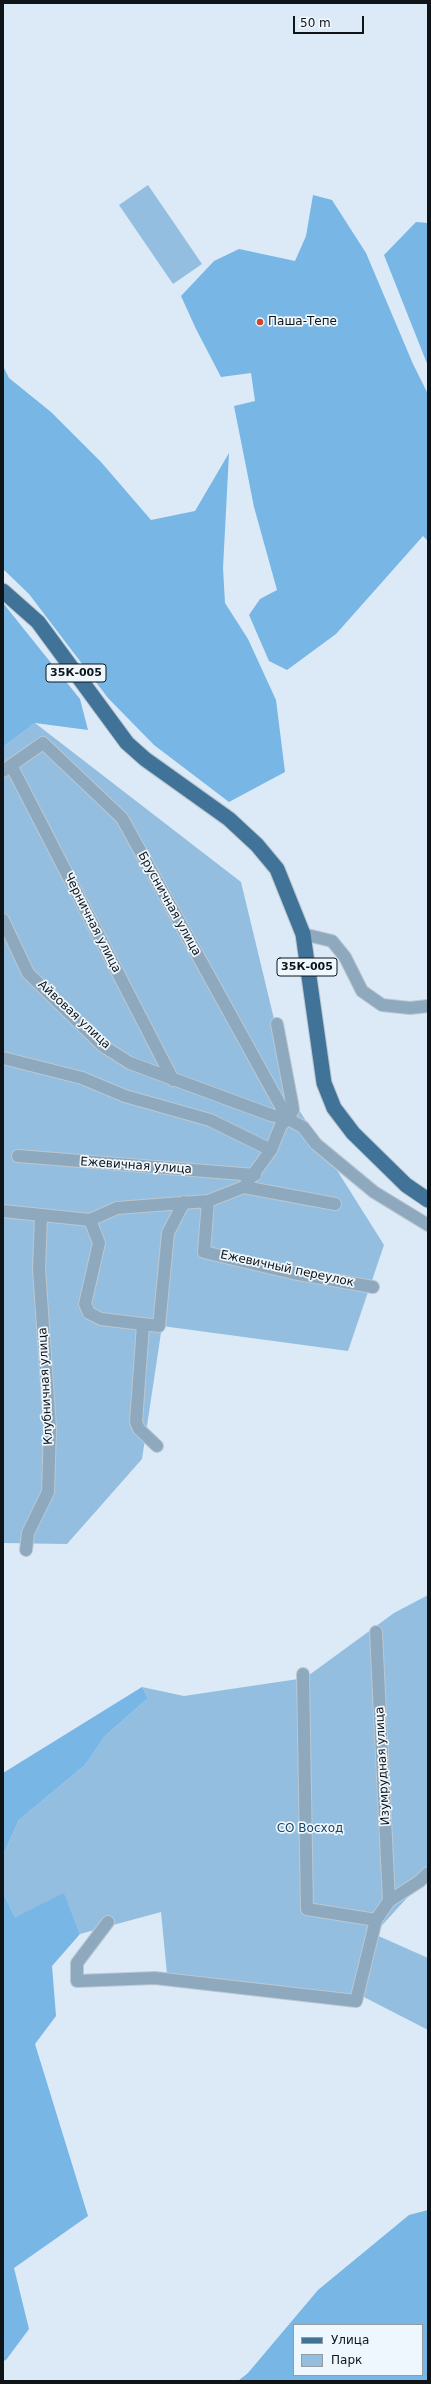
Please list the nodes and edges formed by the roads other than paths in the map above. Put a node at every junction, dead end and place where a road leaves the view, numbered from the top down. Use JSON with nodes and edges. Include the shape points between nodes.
{"nodes":[{"id":1,"x":3,"y":591,"type":"edge"},
{"id":2,"x":7,"y":768,"type":"edge"},
{"id":3,"x":3,"y":920,"type":"edge"},
{"id":4,"x":303,"y":934,"type":"junction"},
{"id":5,"x":428,"y":1006,"type":"edge"},
{"id":6,"x":277,"y":1024,"type":"dead end"},
{"id":7,"x":3,"y":1058,"type":"edge"},
{"id":8,"x":173,"y":1080,"type":"junction"},
{"id":9,"x":288,"y":1119,"type":"junction"},
{"id":10,"x":271,"y":1150,"type":"junction"},
{"id":11,"x":18,"y":1156,"type":"dead end"},
{"id":12,"x":255,"y":1175,"type":"junction"},
{"id":13,"x":244,"y":1187,"type":"junction"},
{"id":14,"x":428,"y":1200,"type":"edge"},
{"id":15,"x":208,"y":1201,"type":"junction"},
{"id":16,"x":184,"y":1202,"type":"junction"},
{"id":17,"x":335,"y":1204,"type":"dead end"},
{"id":18,"x":3,"y":1211,"type":"edge"},
{"id":19,"x":41,"y":1217,"type":"junction"},
{"id":20,"x":90,"y":1220,"type":"junction"},
{"id":21,"x":428,"y":1225,"type":"edge"},
{"id":22,"x":373,"y":1287,"type":"dead end"},
{"id":23,"x":142,"y":1325,"type":"junction"},
{"id":24,"x":156,"y":1446,"type":"dead end"},
{"id":25,"x":26,"y":1550,"type":"dead end"},
{"id":26,"x":376,"y":1632,"type":"dead end"},
{"id":27,"x":304,"y":1674,"type":"dead end"},
{"id":28,"x":428,"y":1873,"type":"edge"},
{"id":29,"x":389,"y":1901,"type":"junction"},
{"id":30,"x":376,"y":1920,"type":"junction"},
{"id":31,"x":108,"y":1922,"type":"dead end"}],
"edges":[{"from":1,"to":4,"type":"main road","number":"35К-005","via":[[38,622],[127,743],[145,759],[229,819],[257,845],[277,869]]},
{"from":2,"to":8,"type":"street","name":"Черничная улица"},
{"from":2,"to":9,"type":"street","name":"Брусничная улица","via":[[43,743],[122,818]]},
{"from":3,"to":8,"type":"street","name":"Айвовая улица","via":[[28,972],[102,1046],[130,1063]]},
{"from":4,"to":5,"type":"street","via":[[332,940],[345,957],[362,990],[382,1005],[410,1008]]},
{"from":4,"to":14,"type":"main road","number":"35К-005","via":[[324,1083],[334,1108],[363,1144],[406,1185]]},
{"from":6,"to":9,"type":"street","via":[[292,1103]]},
{"from":7,"to":10,"type":"street","via":[[82,1078],[125,1096],[210,1120]]},
{"from":8,"to":9,"type":"street","name":"Айвовая улица","via":[[271,1116]]},
{"from":9,"to":10,"type":"street","via":[[281,1125]]},
{"from":9,"to":21,"type":"street","via":[[303,1127],[316,1144],[374,1192]]},
{"from":10,"to":12,"type":"street"},
{"from":11,"to":12,"type":"street","name":"Ежевичная улица"},
{"from":12,"to":13,"type":"street"},
{"from":13,"to":15,"type":"street"},
{"from":13,"to":17,"type":"street"},
{"from":15,"to":16,"type":"street"},
{"from":15,"to":22,"type":"street","name":"Ежевичный переулок","via":[[204,1252],[293,1273]]},
{"from":16,"to":20,"type":"street","via":[[117,1208]]},
{"from":16,"to":23,"type":"street","via":[[168,1233],[159,1326]]},
{"from":18,"to":19,"type":"street"},
{"from":19,"to":20,"type":"street"},
{"from":19,"to":25,"type":"street","name":"Клубничная улица","via":[[39,1268],[50,1429],[48,1492],[28,1533]]},
{"from":20,"to":23,"type":"street","via":[[99,1243],[86,1304],[89,1314],[101,1319]]},
{"from":23,"to":24,"type":"street","via":[[136,1422],[138,1429]]},
{"from":26,"to":29,"type":"street","name":"Изумрудная улица"},
{"from":27,"to":30,"type":"street","via":[[307,1909]]},
{"from":28,"to":29,"type":"street","via":[[420,1882]]},
{"from":29,"to":30,"type":"street"},
{"from":30,"to":31,"type":"street","via":[[356,2001],[155,1978],[76,1981],[77,1963]]}]}
